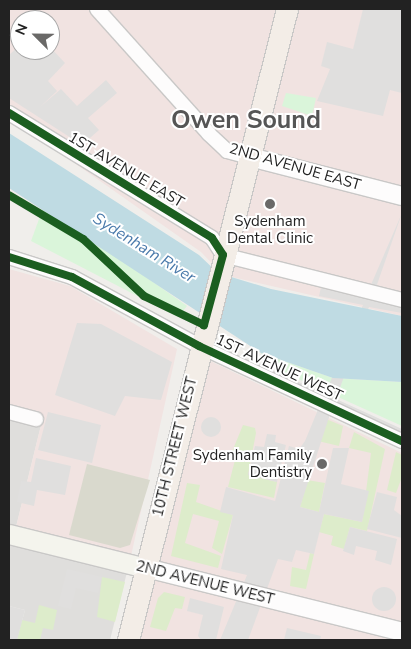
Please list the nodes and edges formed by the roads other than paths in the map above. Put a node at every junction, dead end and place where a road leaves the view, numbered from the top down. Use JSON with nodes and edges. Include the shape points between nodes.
{"nodes":[{"id":1,"x":98,"y":9,"type":"edge"},
{"id":2,"x":287,"y":9,"type":"edge"},
{"id":3,"x":9,"y":113,"type":"edge"},
{"id":4,"x":250,"y":157,"type":"junction"},
{"id":5,"x":402,"y":196,"type":"edge"},
{"id":6,"x":9,"y":257,"type":"edge"},
{"id":7,"x":220,"y":264,"type":"junction"},
{"id":8,"x":402,"y":300,"type":"edge"},
{"id":9,"x":199,"y":346,"type":"junction"},
{"id":10,"x":9,"y":412,"type":"edge"},
{"id":11,"x":36,"y":419,"type":"dead end"},
{"id":12,"x":402,"y":441,"type":"edge"},
{"id":13,"x":9,"y":534,"type":"edge"},
{"id":14,"x":146,"y":568,"type":"junction"},
{"id":15,"x":402,"y":632,"type":"edge"},
{"id":16,"x":128,"y":640,"type":"edge"}],
"edges":[{"from":1,"to":4,"type":"street","name":"2ND AVENUE EAST","via":[[209,134],[228,151]]},
{"from":2,"to":4,"type":"main road","name":"10TH STREET WEST"},
{"from":3,"to":7,"type":"street","name":"1ST AVENUE EAST","via":[[212,238]]},
{"from":4,"to":5,"type":"street","name":"2ND AVENUE EAST"},
{"from":4,"to":7,"type":"main road","name":"10TH STREET WEST"},
{"from":6,"to":9,"type":"street","name":"1ST AVENUE WEST","via":[[72,277]]},
{"from":7,"to":8,"type":"street"},
{"from":7,"to":9,"type":"main road","name":"10TH STREET WEST"},
{"from":9,"to":12,"type":"street","name":"1ST AVENUE WEST"},
{"from":9,"to":14,"type":"main road","name":"10TH STREET WEST"},
{"from":10,"to":11,"type":"street"},
{"from":13,"to":14,"type":"main road","name":"2ND AVENUE WEST"},
{"from":14,"to":15,"type":"street","name":"2ND AVENUE WEST"},
{"from":14,"to":16,"type":"main road","name":"10TH STREET WEST"}]}
